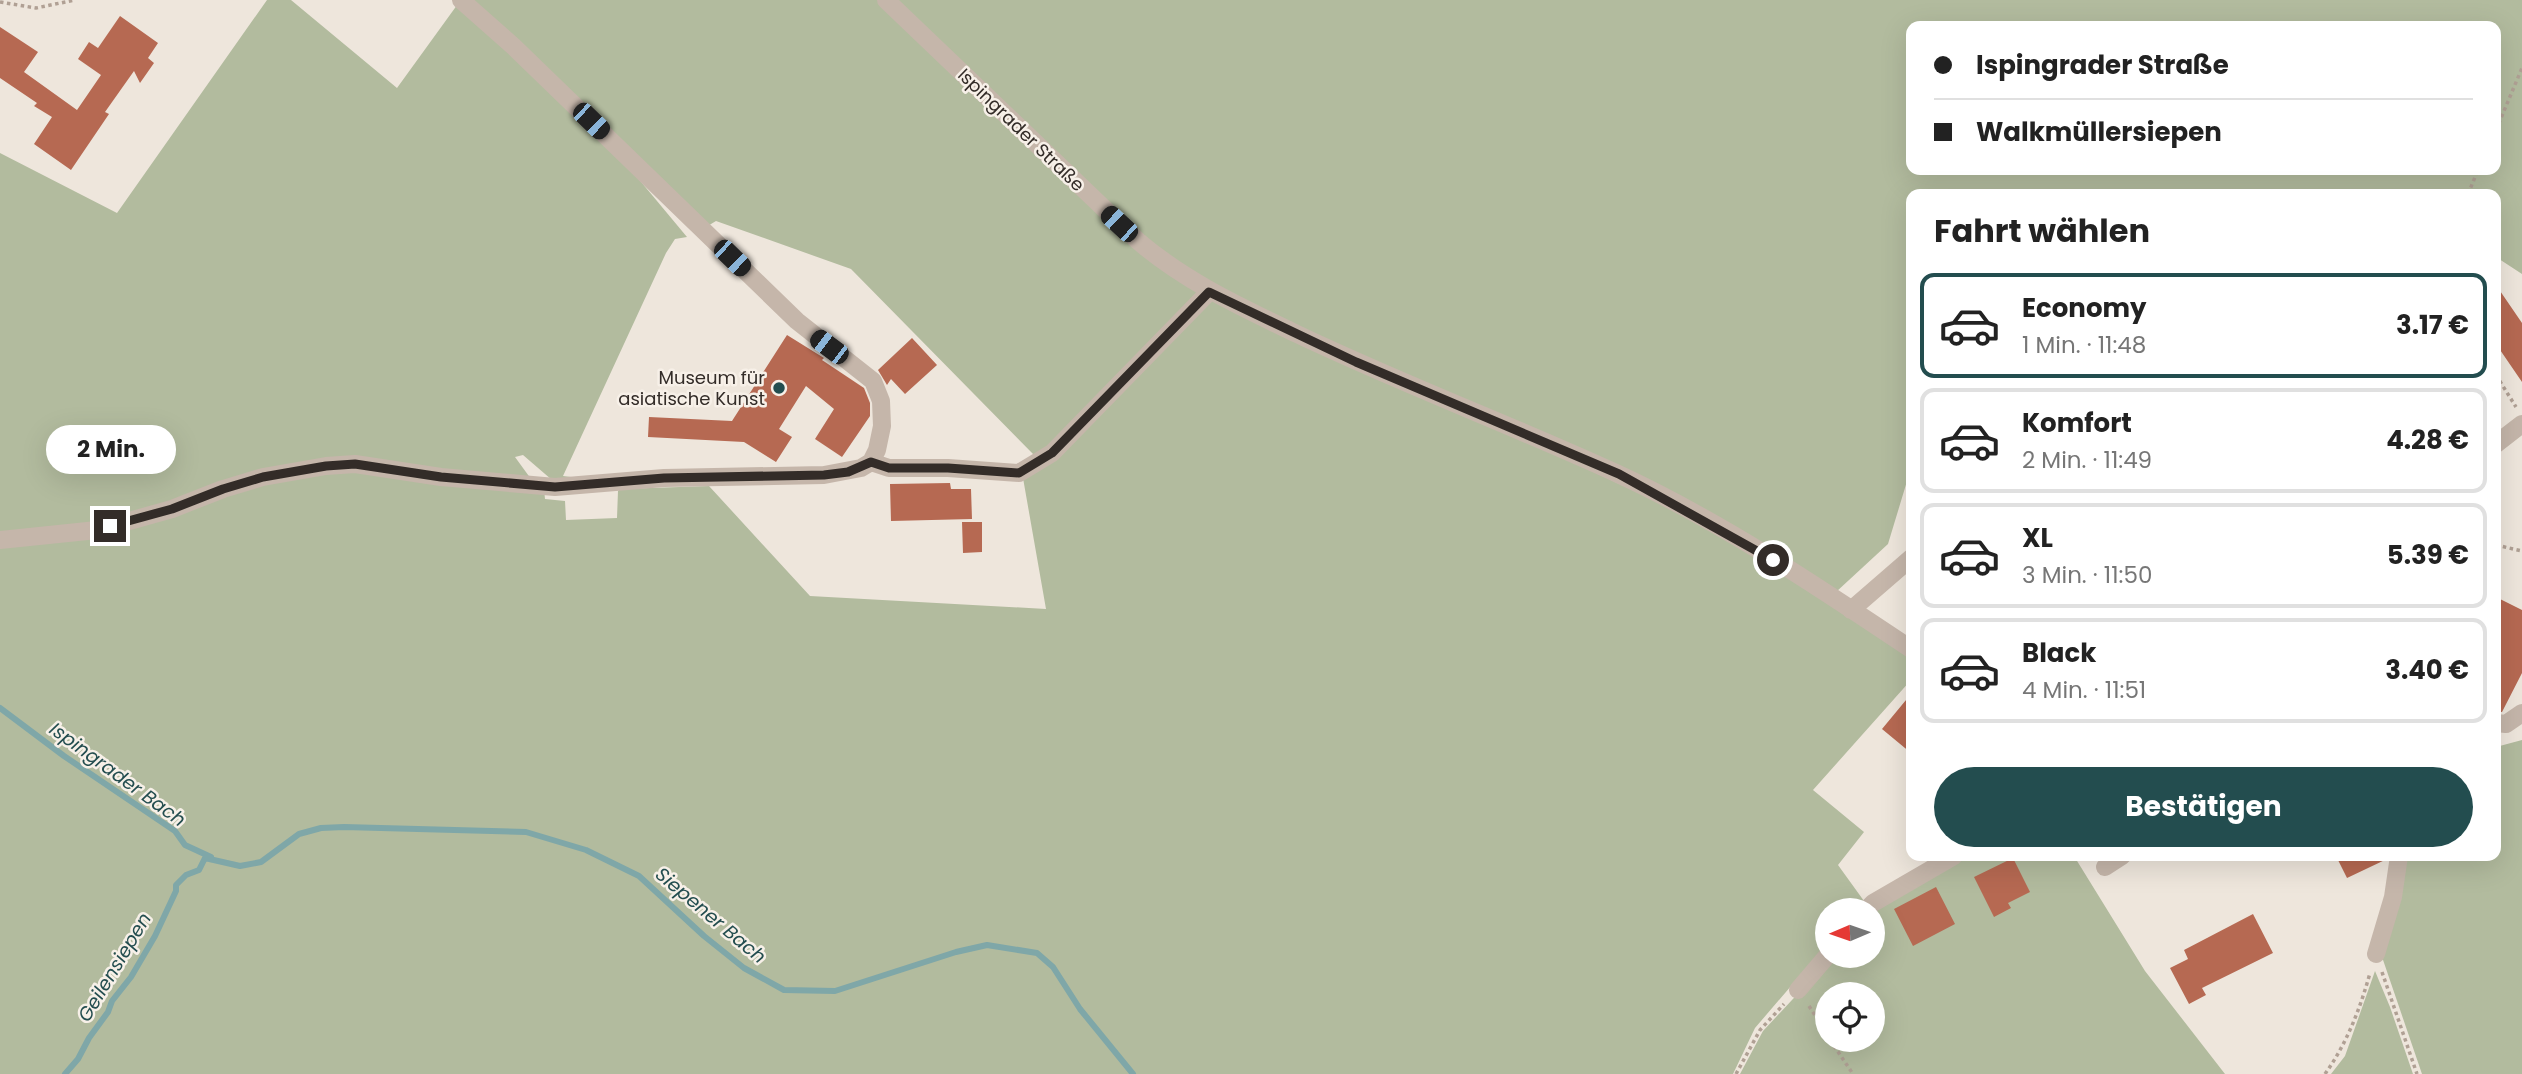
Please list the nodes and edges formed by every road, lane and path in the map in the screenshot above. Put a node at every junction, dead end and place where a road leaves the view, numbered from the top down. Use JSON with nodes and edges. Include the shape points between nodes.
{"nodes":[{"id":1,"x":75,"y":0,"type":"edge"},
{"id":2,"x":461,"y":0,"type":"edge"},
{"id":3,"x":886,"y":0,"type":"edge"},
{"id":4,"x":0,"y":2,"type":"edge"},
{"id":5,"x":2522,"y":68,"type":"edge"},
{"id":6,"x":2501,"y":118,"type":"edge"},
{"id":7,"x":1209,"y":292,"type":"junction"},
{"id":8,"x":2501,"y":382,"type":"edge"},
{"id":9,"x":2520,"y":419,"type":"edge"},
{"id":10,"x":2501,"y":439,"type":"edge"},
{"id":11,"x":871,"y":462,"type":"junction"},
{"id":12,"x":0,"y":540,"type":"edge"},
{"id":13,"x":2501,"y":546,"type":"edge"},
{"id":14,"x":2522,"y":551,"type":"edge"},
{"id":15,"x":1906,"y":562,"type":"edge"},
{"id":16,"x":1851,"y":610,"type":"junction"},
{"id":17,"x":1906,"y":646,"type":"edge"},
{"id":18,"x":2522,"y":713,"type":"edge"},
{"id":19,"x":2501,"y":723,"type":"edge"},
{"id":20,"x":1945,"y":861,"type":"edge"},
{"id":21,"x":2114,"y":861,"type":"edge"},
{"id":22,"x":2398,"y":861,"type":"edge"},
{"id":23,"x":2105,"y":867,"type":"dead end"},
{"id":24,"x":1880,"y":898,"type":"edge"},
{"id":25,"x":2376,"y":954,"type":"junction"},
{"id":26,"x":1817,"y":968,"type":"edge"},
{"id":27,"x":1798,"y":990,"type":"junction"},
{"id":28,"x":1815,"y":1016,"type":"edge"},
{"id":29,"x":1838,"y":1052,"type":"edge"},
{"id":30,"x":1736,"y":1074,"type":"edge"},
{"id":31,"x":1853,"y":1074,"type":"edge"},
{"id":32,"x":2326,"y":1074,"type":"edge"},
{"id":33,"x":2417,"y":1074,"type":"edge"}],
"edges":[{"from":1,"to":4,"type":"path","via":[[36,8]]},
{"from":2,"to":11,"type":"street","via":[[797,321],[873,381],[881,401],[882,426]]},
{"from":3,"to":7,"type":"street","name":"Ispingrader Straße","via":[[1138,241]]},
{"from":5,"to":6,"type":"path"},
{"from":7,"to":11,"type":"street","via":[[1052,453],[1019,473],[889,468]]},
{"from":7,"to":16,"type":"street","name":"Ispingrader Straße","via":[[1356,362],[1619,474],[1725,531]]},
{"from":8,"to":9,"type":"path"},
{"from":9,"to":10,"type":"street"},
{"from":11,"to":12,"type":"street","via":[[848,472],[824,475],[656,478],[555,487],[355,464],[326,466],[263,477],[97,530]]},
{"from":13,"to":14,"type":"path"},
{"from":15,"to":16,"type":"street"},
{"from":16,"to":17,"type":"street","name":"Ispingrader Straße"},
{"from":18,"to":19,"type":"street"},
{"from":20,"to":24,"type":"street"},
{"from":21,"to":23,"type":"street"},
{"from":22,"to":25,"type":"street"},
{"from":25,"to":32,"type":"path","via":[[2355,1018]]},
{"from":25,"to":33,"type":"path"},
{"from":26,"to":27,"type":"street"},
{"from":27,"to":28,"type":"path"},
{"from":27,"to":30,"type":"path","via":[[1760,1030]]},
{"from":29,"to":31,"type":"path"}]}
